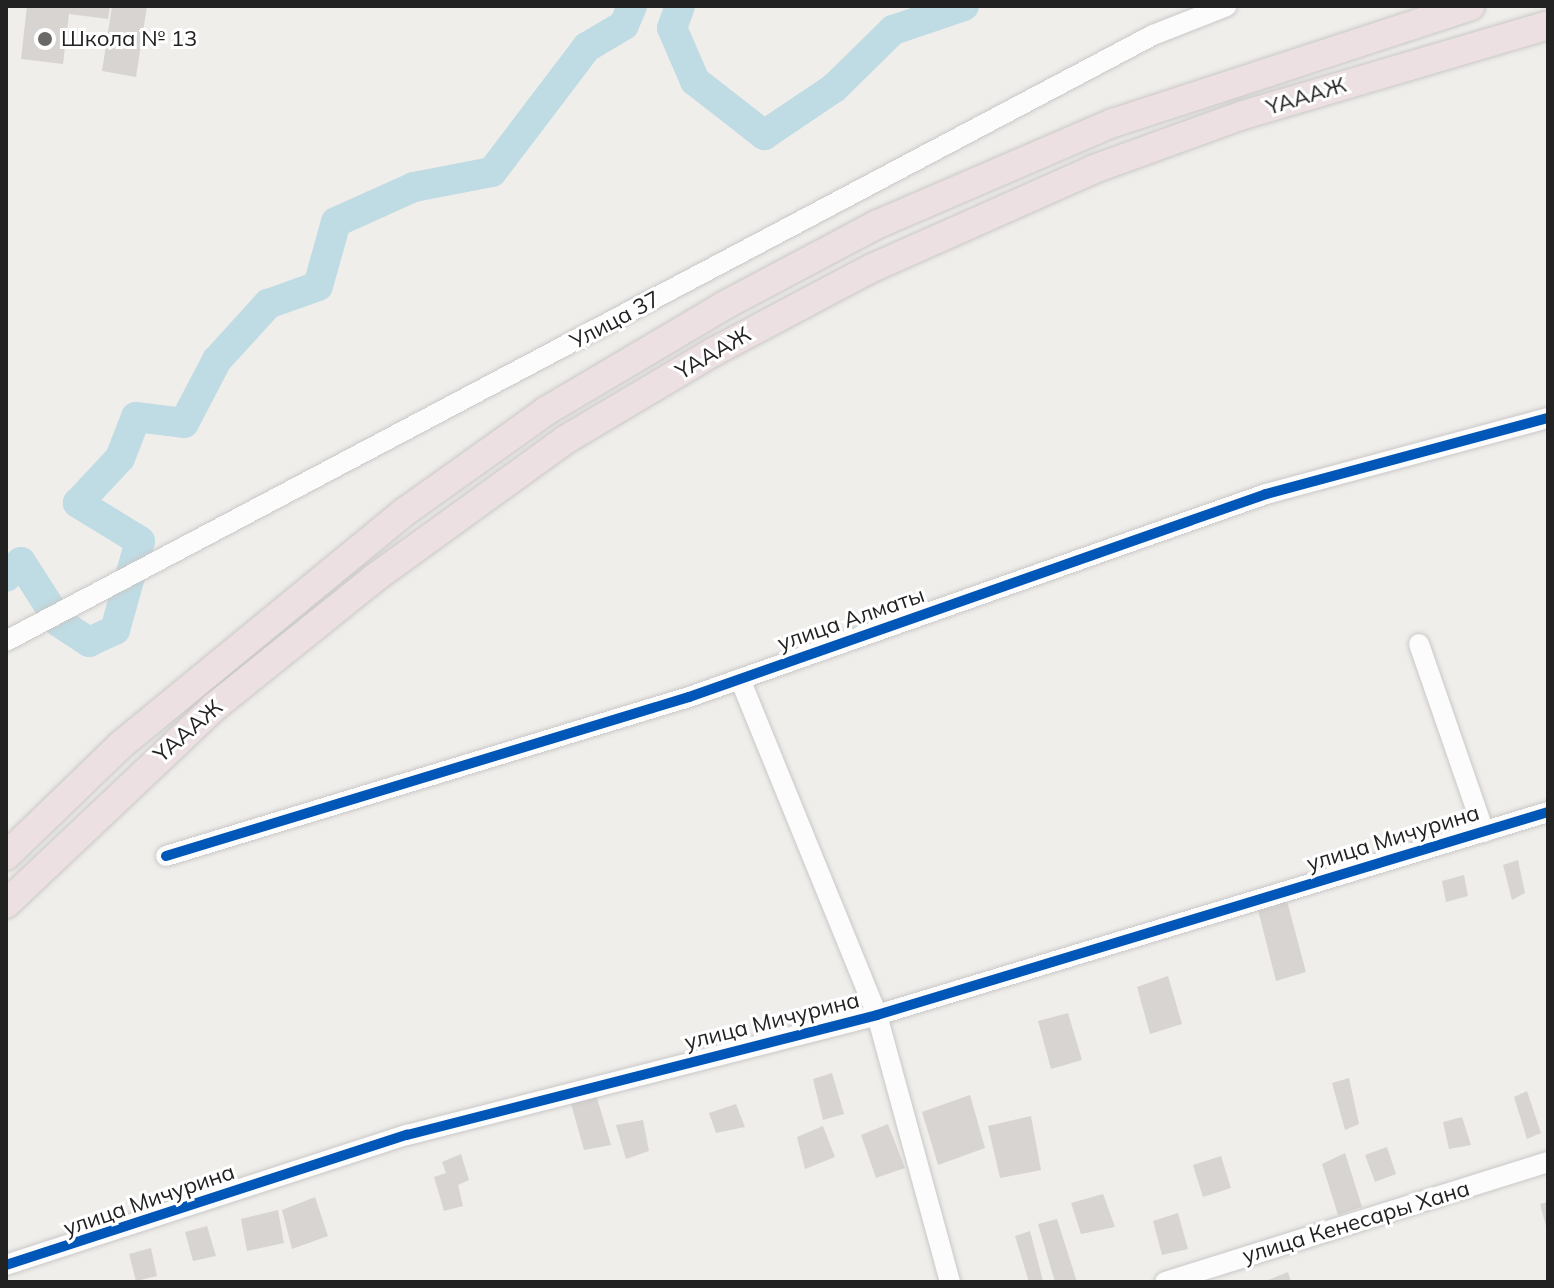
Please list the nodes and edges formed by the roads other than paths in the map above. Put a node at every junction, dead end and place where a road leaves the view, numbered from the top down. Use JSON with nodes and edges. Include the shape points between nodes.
{"nodes":[{"id":1,"x":1227,"y":6,"type":"edge"},
{"id":2,"x":1470,"y":6,"type":"edge"},
{"id":3,"x":1548,"y":25,"type":"edge"},
{"id":4,"x":1548,"y":418,"type":"edge"},
{"id":5,"x":6,"y":641,"type":"edge"},
{"id":6,"x":1419,"y":644,"type":"dead end"},
{"id":7,"x":740,"y":679,"type":"junction"},
{"id":8,"x":1548,"y":812,"type":"edge"},
{"id":9,"x":1484,"y":832,"type":"junction"},
{"id":10,"x":6,"y":856,"type":"edge"},
{"id":11,"x":166,"y":856,"type":"dead end"},
{"id":12,"x":6,"y":904,"type":"edge"},
{"id":13,"x":877,"y":1015,"type":"junction"},
{"id":14,"x":1548,"y":1162,"type":"edge"},
{"id":15,"x":6,"y":1265,"type":"edge"},
{"id":16,"x":950,"y":1282,"type":"edge"},
{"id":17,"x":1165,"y":1282,"type":"edge"}],
"edges":[{"from":1,"to":5,"type":"street","name":"Улица 37","via":[[1153,35]]},
{"from":2,"to":10,"type":"highway","name":"ҮАААЖ","via":[[1113,123],[878,224],[725,305],[546,411],[406,511],[122,744]]},
{"from":3,"to":12,"type":"highway","name":"ҮАААЖ","via":[[1315,92],[1094,169],[872,268],[715,351],[565,440],[376,577],[203,717]]},
{"from":4,"to":7,"type":"street","name":"улица Алматы","via":[[1266,494]]},
{"from":6,"to":9,"type":"street"},
{"from":7,"to":11,"type":"street","name":"улица Алматы"},
{"from":7,"to":13,"type":"street"},
{"from":8,"to":9,"type":"street","name":"улица Мичурина"},
{"from":9,"to":13,"type":"street","name":"улица Мичурина"},
{"from":13,"to":15,"type":"street","name":"улица Мичурина","via":[[407,1135]]},
{"from":13,"to":16,"type":"street"},
{"from":14,"to":17,"type":"street","name":"улица Кенесары Хана"}]}
